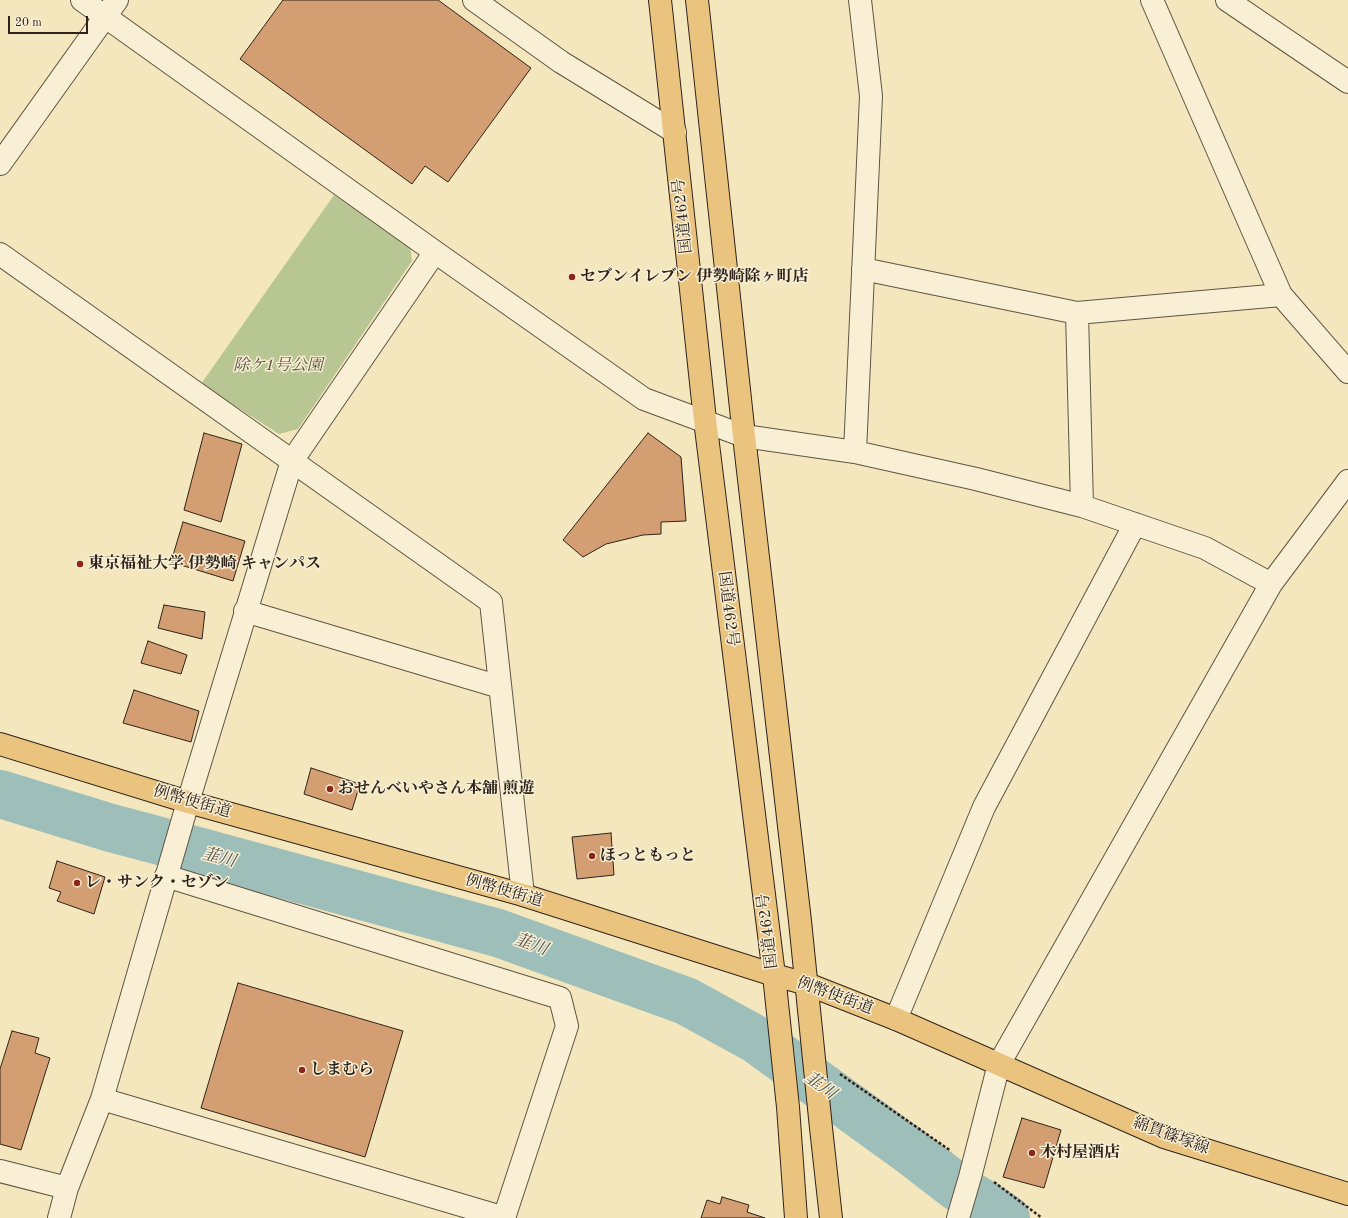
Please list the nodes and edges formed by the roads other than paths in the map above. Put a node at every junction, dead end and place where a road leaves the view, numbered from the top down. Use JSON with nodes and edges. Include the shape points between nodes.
{"nodes":[{"id":1,"x":82,"y":0,"type":"edge"},
{"id":2,"x":474,"y":0,"type":"edge"},
{"id":3,"x":660,"y":0,"type":"edge"},
{"id":4,"x":697,"y":0,"type":"edge"},
{"id":5,"x":860,"y":0,"type":"edge"},
{"id":6,"x":1152,"y":0,"type":"edge"},
{"id":7,"x":1227,"y":0,"type":"edge"},
{"id":8,"x":111,"y":8,"type":"edge"},
{"id":9,"x":1348,"y":82,"type":"edge"},
{"id":10,"x":674,"y":132,"type":"junction"},
{"id":11,"x":0,"y":164,"type":"edge"},
{"id":12,"x":435,"y":252,"type":"junction"},
{"id":13,"x":0,"y":254,"type":"edge"},
{"id":14,"x":863,"y":269,"type":"junction"},
{"id":15,"x":1281,"y":295,"type":"junction"},
{"id":16,"x":1077,"y":313,"type":"junction"},
{"id":17,"x":1348,"y":372,"type":"edge"},
{"id":18,"x":705,"y":420,"type":"junction"},
{"id":19,"x":744,"y":436,"type":"junction"},
{"id":20,"x":855,"y":452,"type":"junction"},
{"id":21,"x":292,"y":461,"type":"junction"},
{"id":22,"x":1348,"y":481,"type":"edge"},
{"id":23,"x":1082,"y":506,"type":"junction"},
{"id":24,"x":1135,"y":524,"type":"junction"},
{"id":25,"x":1271,"y":584,"type":"junction"},
{"id":26,"x":245,"y":611,"type":"junction"},
{"id":27,"x":500,"y":687,"type":"junction"},
{"id":28,"x":0,"y":744,"type":"edge"},
{"id":29,"x":188,"y":802,"type":"junction"},
{"id":30,"x":166,"y":876,"type":"junction"},
{"id":31,"x":522,"y":895,"type":"junction"},
{"id":32,"x":774,"y":975,"type":"junction"},
{"id":33,"x":807,"y":984,"type":"junction"},
{"id":34,"x":896,"y":1019,"type":"junction"},
{"id":35,"x":999,"y":1064,"type":"junction"},
{"id":36,"x":102,"y":1099,"type":"junction"},
{"id":37,"x":0,"y":1171,"type":"edge"},
{"id":38,"x":67,"y":1188,"type":"junction"},
{"id":39,"x":1348,"y":1194,"type":"edge"},
{"id":40,"x":59,"y":1218,"type":"edge"},
{"id":41,"x":504,"y":1218,"type":"edge"},
{"id":42,"x":796,"y":1218,"type":"edge"},
{"id":43,"x":831,"y":1218,"type":"edge"},
{"id":44,"x":958,"y":1218,"type":"edge"}],
"edges":[{"from":1,"to":8,"type":"street"},
{"from":2,"to":10,"type":"street","via":[[561,62]]},
{"from":3,"to":10,"type":"main road","name":"国道462号"},
{"from":4,"to":19,"type":"main road","name":"国道462号"},
{"from":5,"to":14,"type":"street","via":[[871,96]]},
{"from":6,"to":15,"type":"street"},
{"from":7,"to":9,"type":"street"},
{"from":8,"to":11,"type":"street"},
{"from":8,"to":12,"type":"street"},
{"from":10,"to":18,"type":"main road","name":"国道462号"},
{"from":12,"to":18,"type":"street","via":[[644,399]]},
{"from":12,"to":21,"type":"street"},
{"from":13,"to":21,"type":"street"},
{"from":14,"to":16,"type":"street"},
{"from":14,"to":20,"type":"street"},
{"from":15,"to":16,"type":"street"},
{"from":15,"to":17,"type":"street"},
{"from":16,"to":23,"type":"street"},
{"from":18,"to":19,"type":"street"},
{"from":18,"to":32,"type":"main road","name":"国道462号"},
{"from":19,"to":20,"type":"street"},
{"from":19,"to":33,"type":"main road","name":"国道462号"},
{"from":20,"to":23,"type":"street"},
{"from":21,"to":26,"type":"street"},
{"from":21,"to":27,"type":"street","via":[[491,602]]},
{"from":22,"to":25,"type":"street"},
{"from":23,"to":24,"type":"street"},
{"from":24,"to":25,"type":"street","via":[[1205,548]]},
{"from":24,"to":34,"type":"street","via":[[984,807]]},
{"from":25,"to":35,"type":"street"},
{"from":26,"to":27,"type":"street"},
{"from":26,"to":29,"type":"street"},
{"from":27,"to":31,"type":"street"},
{"from":28,"to":29,"type":"main road","name":"例幣使街道"},
{"from":29,"to":30,"type":"street"},
{"from":29,"to":31,"type":"main road","name":"例幣使街道"},
{"from":30,"to":36,"type":"street"},
{"from":30,"to":41,"type":"street","via":[[560,998],[567,1026]]},
{"from":31,"to":32,"type":"main road","name":"例幣使街道"},
{"from":32,"to":33,"type":"main road","name":"例幣使街道"},
{"from":32,"to":42,"type":"main road","name":"国道462号","via":[[788,1107]]},
{"from":33,"to":34,"type":"main road","name":"例幣使街道"},
{"from":33,"to":43,"type":"main road","name":"国道462号"},
{"from":34,"to":35,"type":"main road","name":"例幣使街道"},
{"from":35,"to":39,"type":"main road","name":"綿貫篠塚線","via":[[1164,1137]]},
{"from":35,"to":44,"type":"street"},
{"from":36,"to":38,"type":"street"},
{"from":36,"to":41,"type":"street"},
{"from":37,"to":38,"type":"street"},
{"from":38,"to":40,"type":"street"}]}
